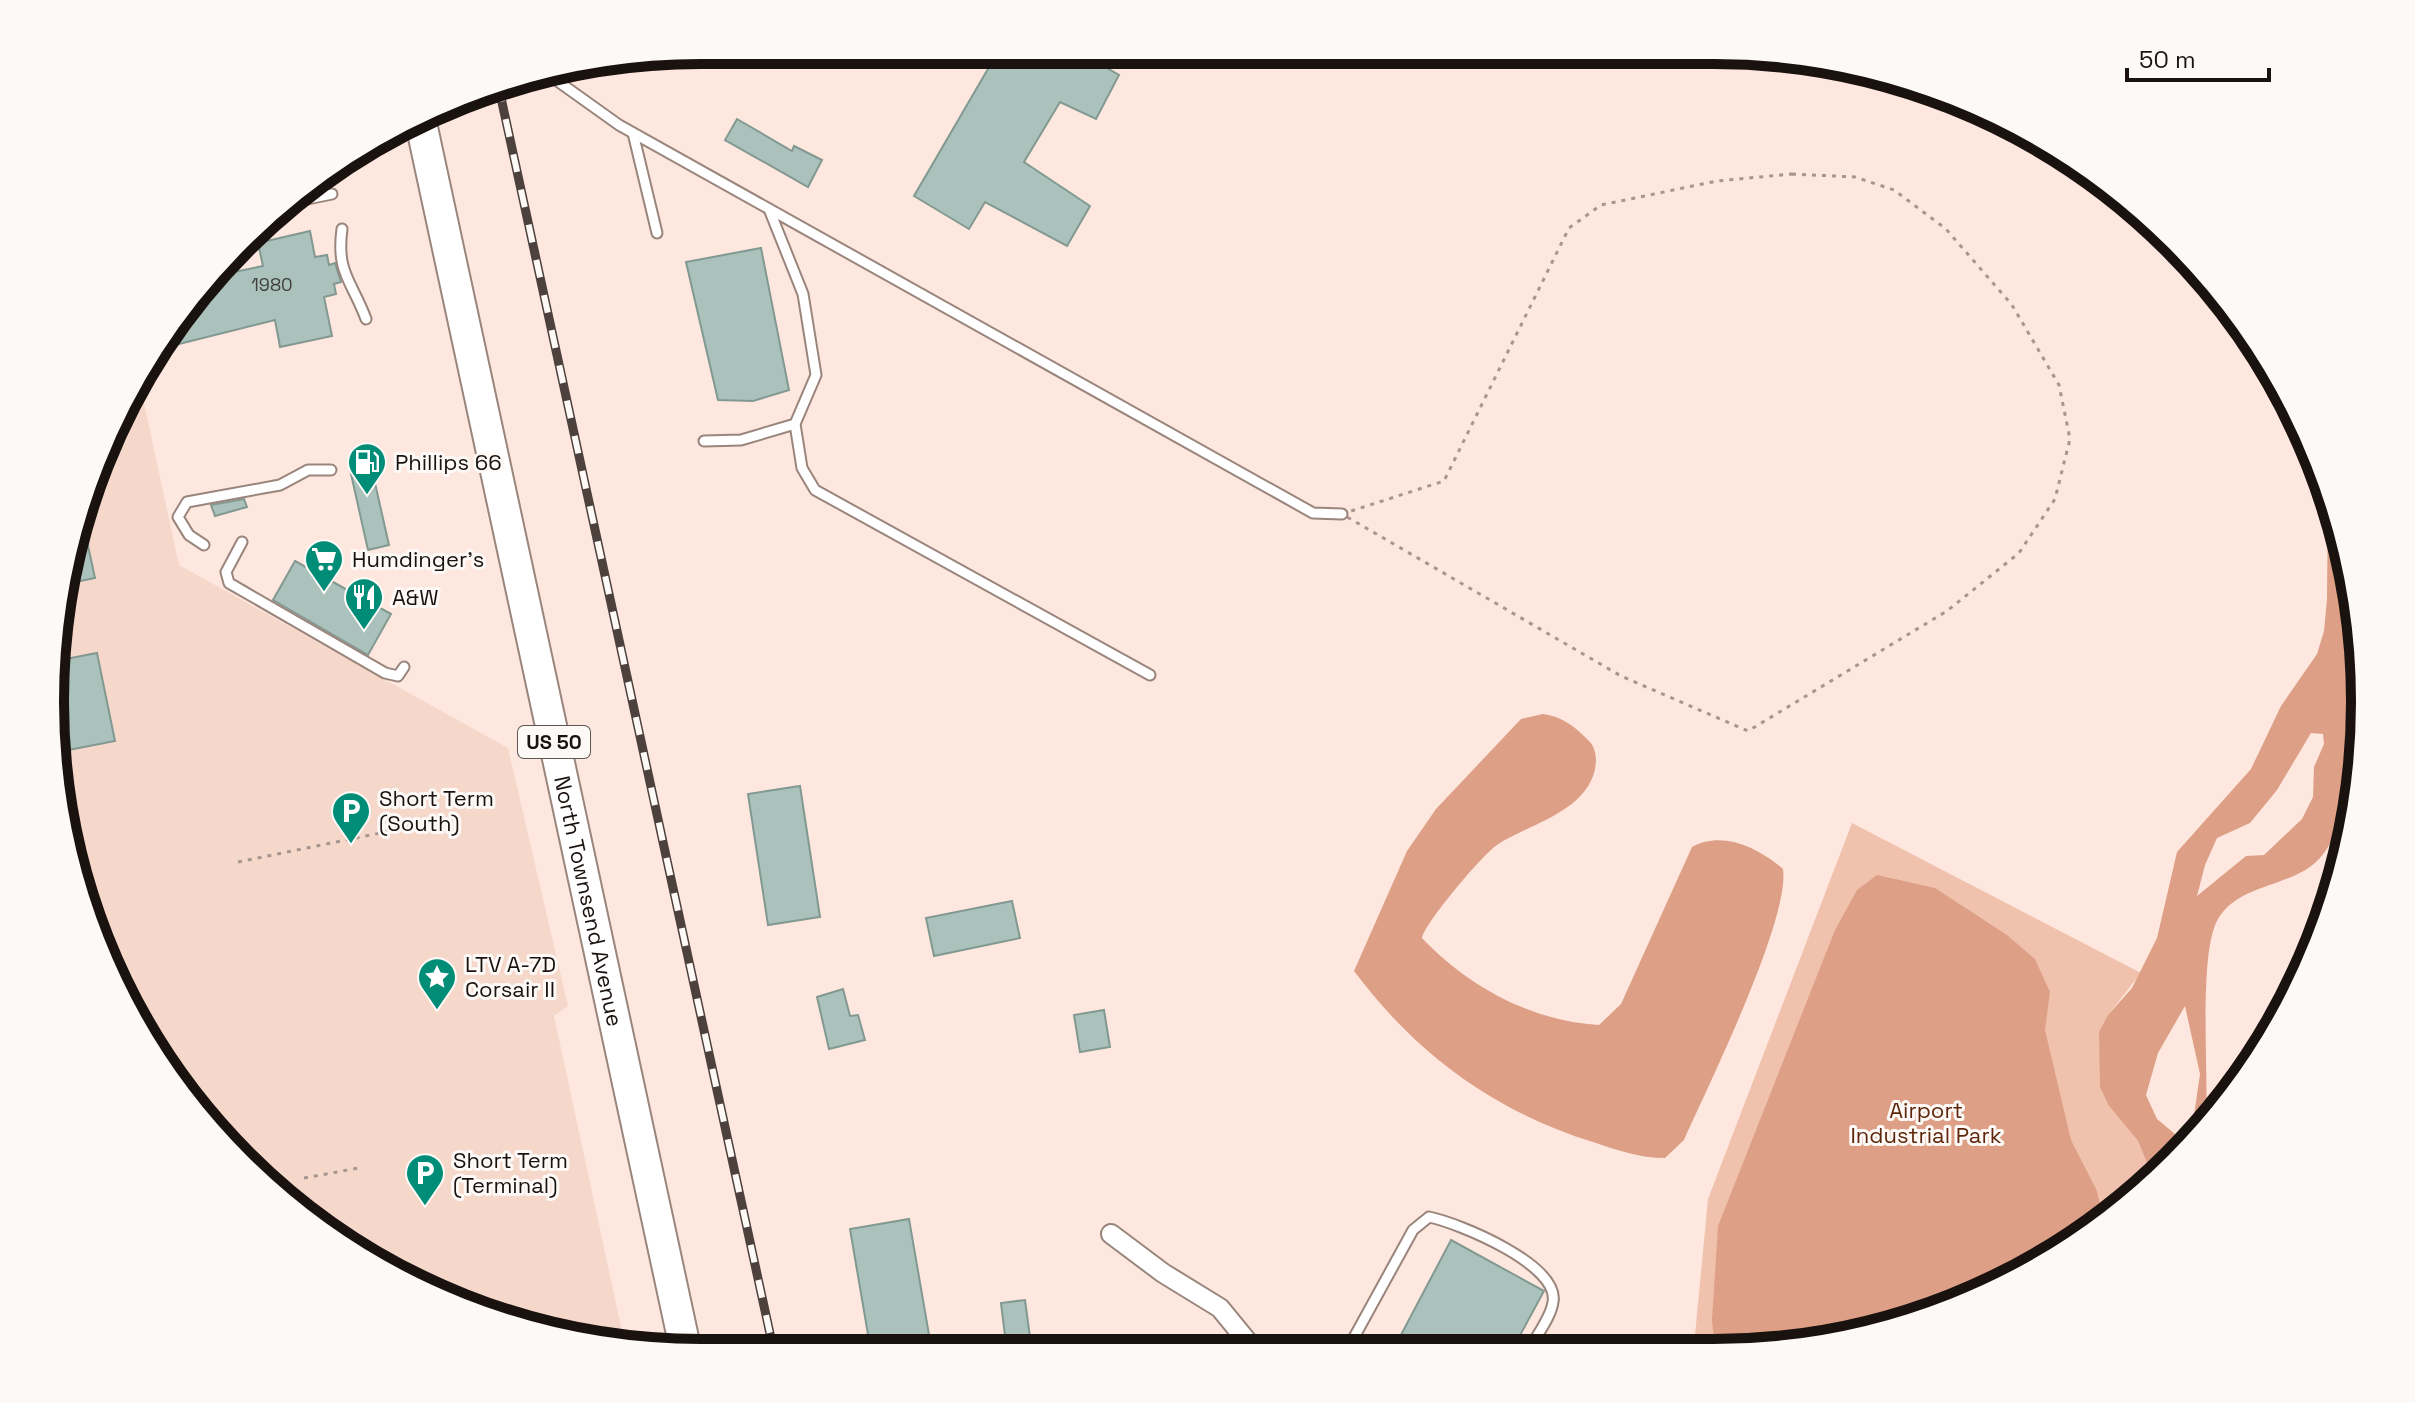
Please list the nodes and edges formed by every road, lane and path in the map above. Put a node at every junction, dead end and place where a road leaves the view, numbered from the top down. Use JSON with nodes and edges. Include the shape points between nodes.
{"nodes":[{"id":1,"x":558,"y":81,"type":"edge"},
{"id":2,"x":422,"y":129,"type":"edge"},
{"id":3,"x":633,"y":133,"type":"junction"},
{"id":4,"x":332,"y":194,"type":"dead end"},
{"id":5,"x":310,"y":199,"type":"edge"},
{"id":6,"x":769,"y":209,"type":"junction"},
{"id":7,"x":342,"y":229,"type":"dead end"},
{"id":8,"x":657,"y":233,"type":"dead end"},
{"id":9,"x":366,"y":319,"type":"dead end"},
{"id":10,"x":795,"y":424,"type":"junction"},
{"id":11,"x":704,"y":441,"type":"dead end"},
{"id":12,"x":331,"y":470,"type":"dead end"},
{"id":13,"x":1342,"y":514,"type":"junction"},
{"id":14,"x":242,"y":542,"type":"dead end"},
{"id":15,"x":204,"y":545,"type":"dead end"},
{"id":16,"x":404,"y":667,"type":"dead end"},
{"id":17,"x":1150,"y":675,"type":"dead end"},
{"id":18,"x":415,"y":826,"type":"dead end"},
{"id":19,"x":238,"y":862,"type":"dead end"},
{"id":20,"x":359,"y":1168,"type":"dead end"},
{"id":21,"x":304,"y":1178,"type":"dead end"},
{"id":22,"x":1111,"y":1234,"type":"dead end"},
{"id":23,"x":683,"y":1339,"type":"edge"},
{"id":24,"x":1245,"y":1339,"type":"edge"},
{"id":25,"x":1353,"y":1339,"type":"edge"},
{"id":26,"x":1535,"y":1339,"type":"edge"}],
"edges":[{"from":1,"to":3,"type":"lane"},
{"from":2,"to":23,"type":"highway","name":"North Townsend Avenue","number":"US 50"},
{"from":3,"to":6,"type":"lane"},
{"from":3,"to":8,"type":"lane"},
{"from":4,"to":5,"type":"lane"},
{"from":6,"to":10,"type":"lane","via":[[803,294],[816,375]]},
{"from":6,"to":13,"type":"lane","via":[[1313,513]]},
{"from":7,"to":9,"type":"lane","via":[[338,255]]},
{"from":10,"to":11,"type":"lane","via":[[741,440]]},
{"from":10,"to":17,"type":"lane","via":[[802,468],[815,490]]},
{"from":12,"to":15,"type":"lane","via":[[308,470],[280,485],[187,502],[178,517],[189,535]]},
{"from":13,"to":13,"type":"path","via":[[1444,481],[1569,228],[1601,205],[1717,181],[1792,174],[1855,177],[1894,190],[1946,229],[2012,305],[2059,385],[2070,439],[2055,499],[2019,553],[1947,611],[1748,731],[1621,676]]},
{"from":14,"to":16,"type":"lane","via":[[226,572],[229,583],[385,673],[398,676]]},
{"from":18,"to":19,"type":"path"},
{"from":20,"to":21,"type":"path"},
{"from":22,"to":24,"type":"street","via":[[1220,1308]]},
{"from":25,"to":26,"type":"lane","via":[[1413,1230],[1429,1217],[1453,1222],[1536,1267],[1553,1286],[1553,1304]]}]}
